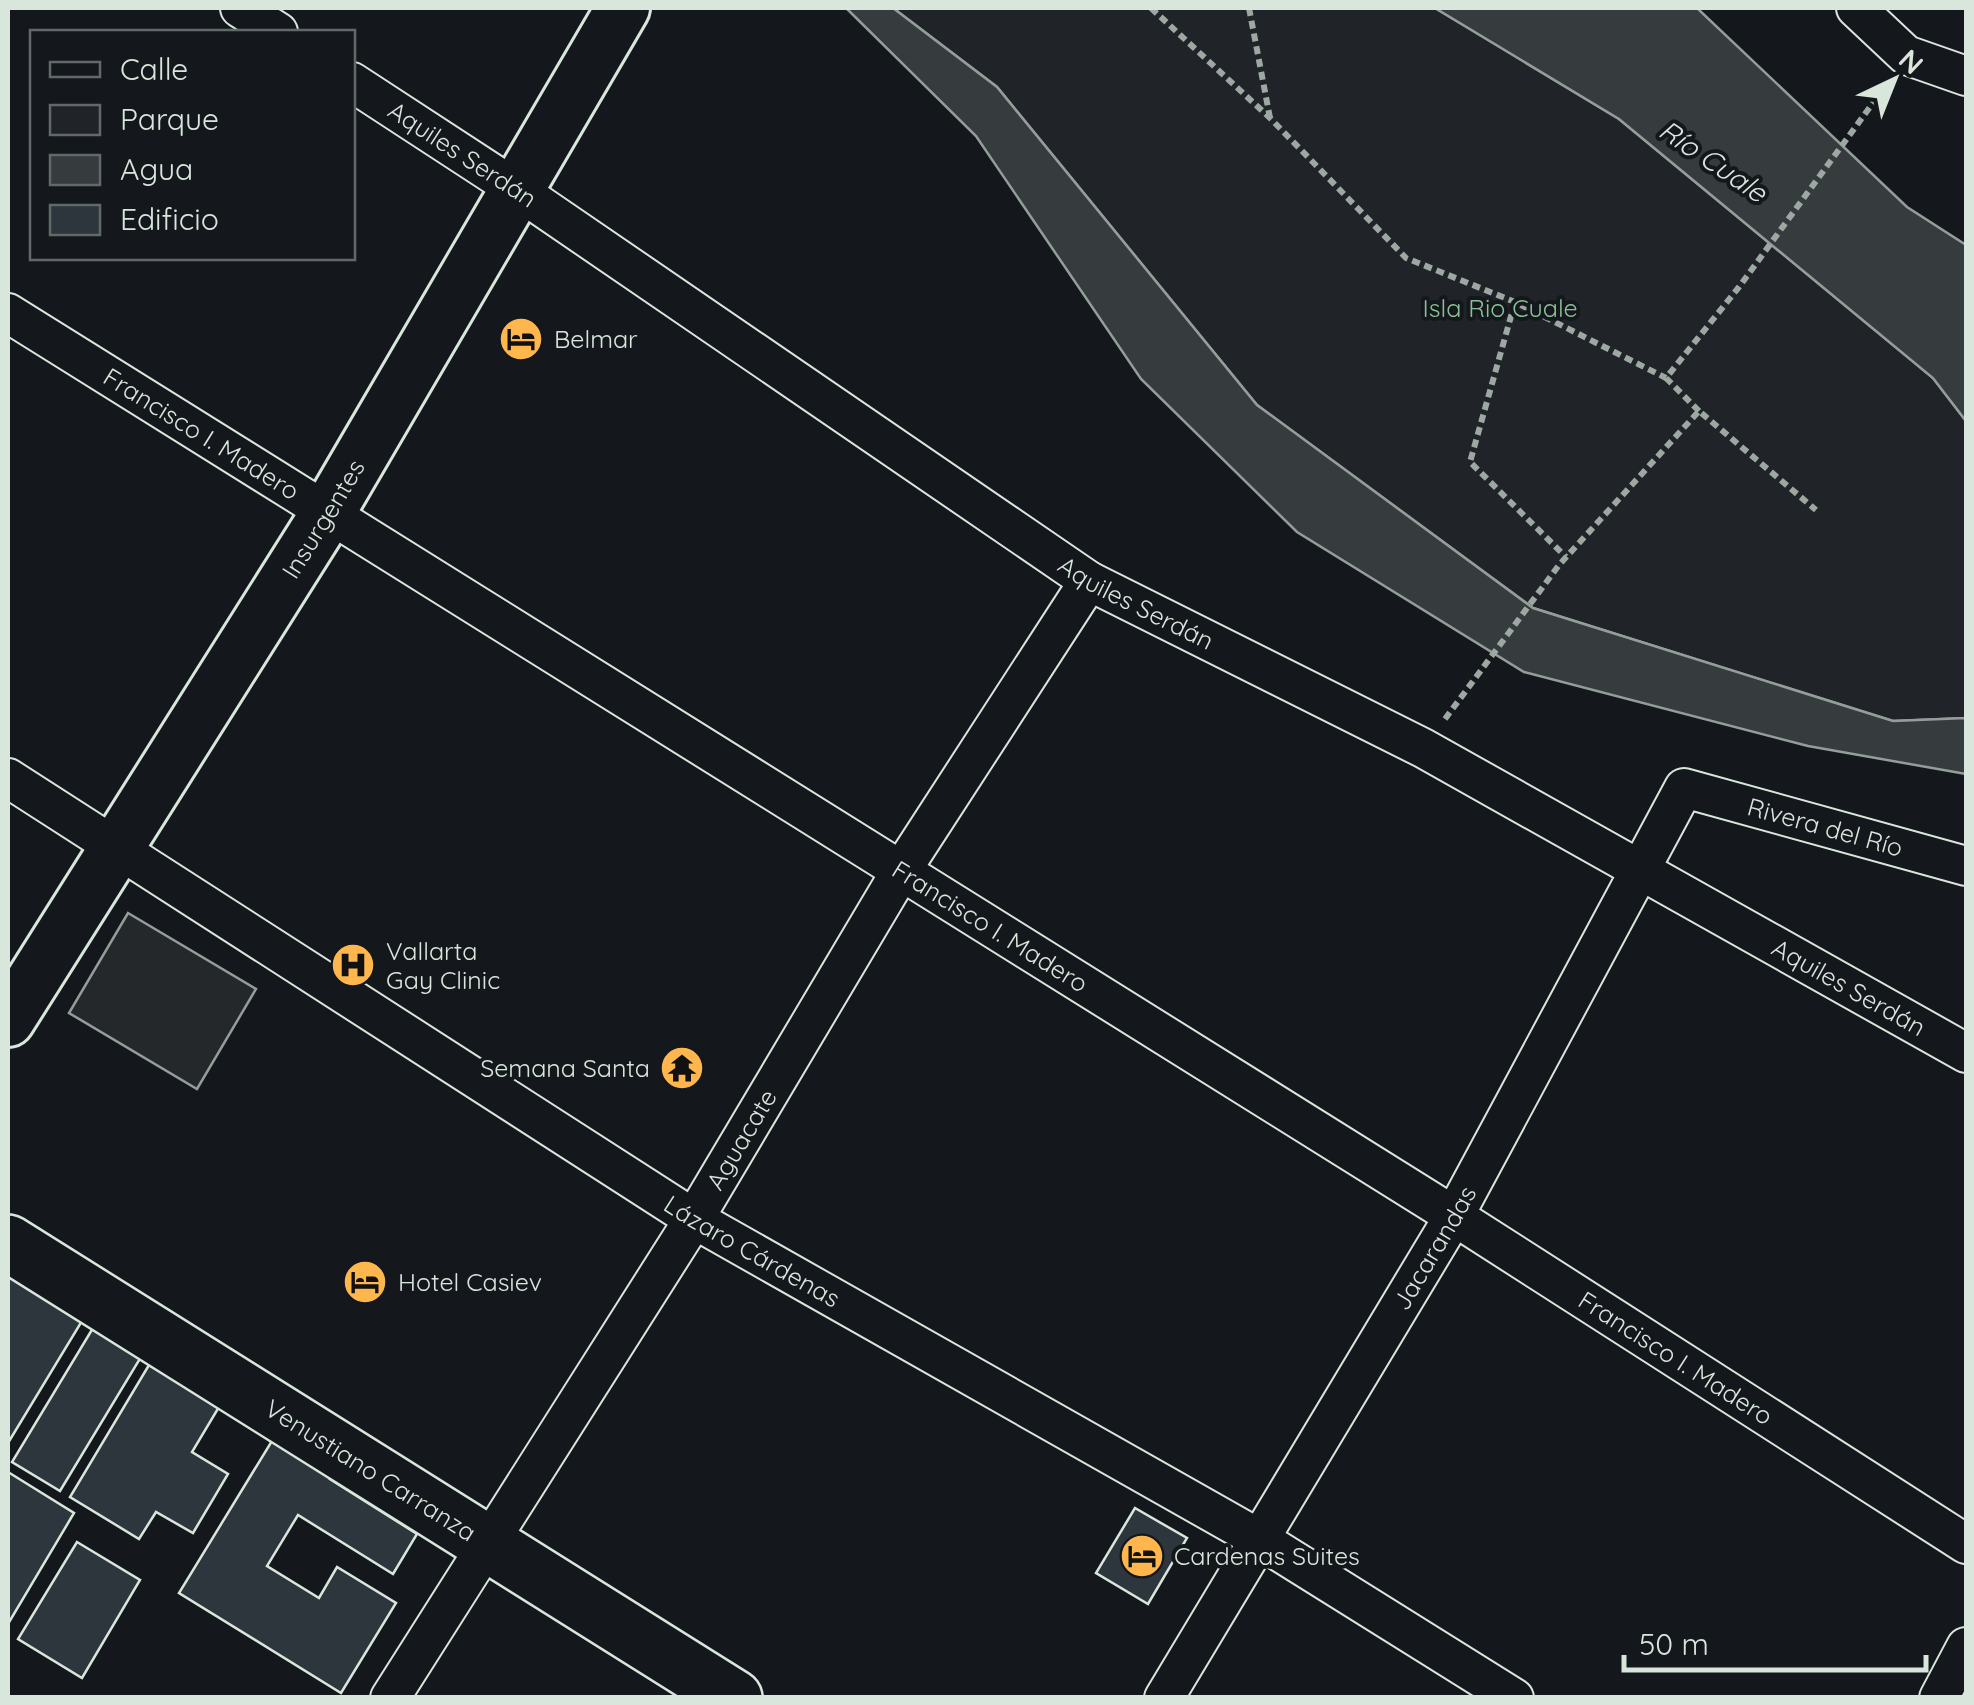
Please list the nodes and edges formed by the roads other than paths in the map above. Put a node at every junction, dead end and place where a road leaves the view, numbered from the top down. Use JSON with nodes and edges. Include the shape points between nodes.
{"nodes":[{"id":1,"x":240,"y":8,"type":"edge"},
{"id":2,"x":621,"y":8,"type":"edge"},
{"id":3,"x":1856,"y":8,"type":"edge"},
{"id":4,"x":275,"y":30,"type":"edge"},
{"id":5,"x":1966,"y":76,"type":"edge"},
{"id":6,"x":355,"y":84,"type":"edge"},
{"id":7,"x":516,"y":189,"type":"junction"},
{"id":8,"x":8,"y":313,"type":"edge"},
{"id":9,"x":328,"y":512,"type":"junction"},
{"id":10,"x":1088,"y":581,"type":"junction"},
{"id":11,"x":8,"y":778,"type":"edge"},
{"id":12,"x":1684,"y":788,"type":"joint"},
{"id":13,"x":116,"y":846,"type":"junction"},
{"id":14,"x":1966,"y":866,"type":"edge"},
{"id":15,"x":1640,"y":868,"type":"junction"},
{"id":16,"x":901,"y":872,"type":"junction"},
{"id":17,"x":8,"y":1020,"type":"edge"},
{"id":18,"x":1966,"y":1053,"type":"edge"},
{"id":19,"x":1454,"y":1216,"type":"junction"},
{"id":20,"x":694,"y":1219,"type":"junction"},
{"id":21,"x":8,"y":1243,"type":"edge"},
{"id":22,"x":1261,"y":1540,"type":"junction"},
{"id":23,"x":489,"y":1544,"type":"junction"},
{"id":24,"x":1966,"y":1544,"type":"edge"},
{"id":25,"x":1966,"y":1647,"type":"edge"},
{"id":26,"x":390,"y":1698,"type":"edge"},
{"id":27,"x":734,"y":1698,"type":"edge"},
{"id":28,"x":1164,"y":1698,"type":"edge"},
{"id":29,"x":1514,"y":1698,"type":"edge"},
{"id":30,"x":1939,"y":1698,"type":"edge"}],
"edges":[{"from":1,"to":4,"type":"street"},
{"from":2,"to":7,"type":"main road","name":"Insurgentes"},
{"from":3,"to":5,"type":"street","via":[[1906,56]]},
{"from":6,"to":7,"type":"street","name":"Aquiles Serdán"},
{"from":7,"to":9,"type":"main road","name":"Insurgentes"},
{"from":7,"to":10,"type":"street","name":"Aquiles Serdán"},
{"from":8,"to":9,"type":"street","name":"Francisco I. Madero"},
{"from":9,"to":13,"type":"main road","name":"Insurgentes"},
{"from":9,"to":16,"type":"street","name":"Francisco I. Madero"},
{"from":10,"to":15,"type":"street","name":"Aquiles Serdán","via":[[1423,748]]},
{"from":10,"to":16,"type":"street","name":"Aguacate"},
{"from":11,"to":13,"type":"street","name":"Lázaro Cárdenas"},
{"from":12,"to":14,"type":"street","name":"Rivera del Río"},
{"from":12,"to":15,"type":"street","name":"Jacarandas"},
{"from":13,"to":17,"type":"main road","name":"Insurgentes"},
{"from":13,"to":20,"type":"street","name":"Lázaro Cárdenas"},
{"from":15,"to":18,"type":"street","name":"Aquiles Serdán"},
{"from":15,"to":19,"type":"street","name":"Jacarandas"},
{"from":16,"to":19,"type":"street","name":"Francisco I. Madero"},
{"from":16,"to":20,"type":"street","name":"Aguacate"},
{"from":19,"to":22,"type":"street","name":"Jacarandas"},
{"from":19,"to":24,"type":"street","name":"Francisco I. Madero"},
{"from":20,"to":22,"type":"street","name":"Lázaro Cárdenas"},
{"from":20,"to":23,"type":"street","name":"Aguacate"},
{"from":21,"to":23,"type":"main road","name":"Venustiano Carranza"},
{"from":22,"to":28,"type":"street","name":"Jacarandas"},
{"from":22,"to":29,"type":"street","name":"Lázaro Cárdenas"},
{"from":23,"to":26,"type":"street","name":"Aguacate"},
{"from":23,"to":27,"type":"main road","name":"Venustiano Carranza"},
{"from":25,"to":30,"type":"street"}]}
